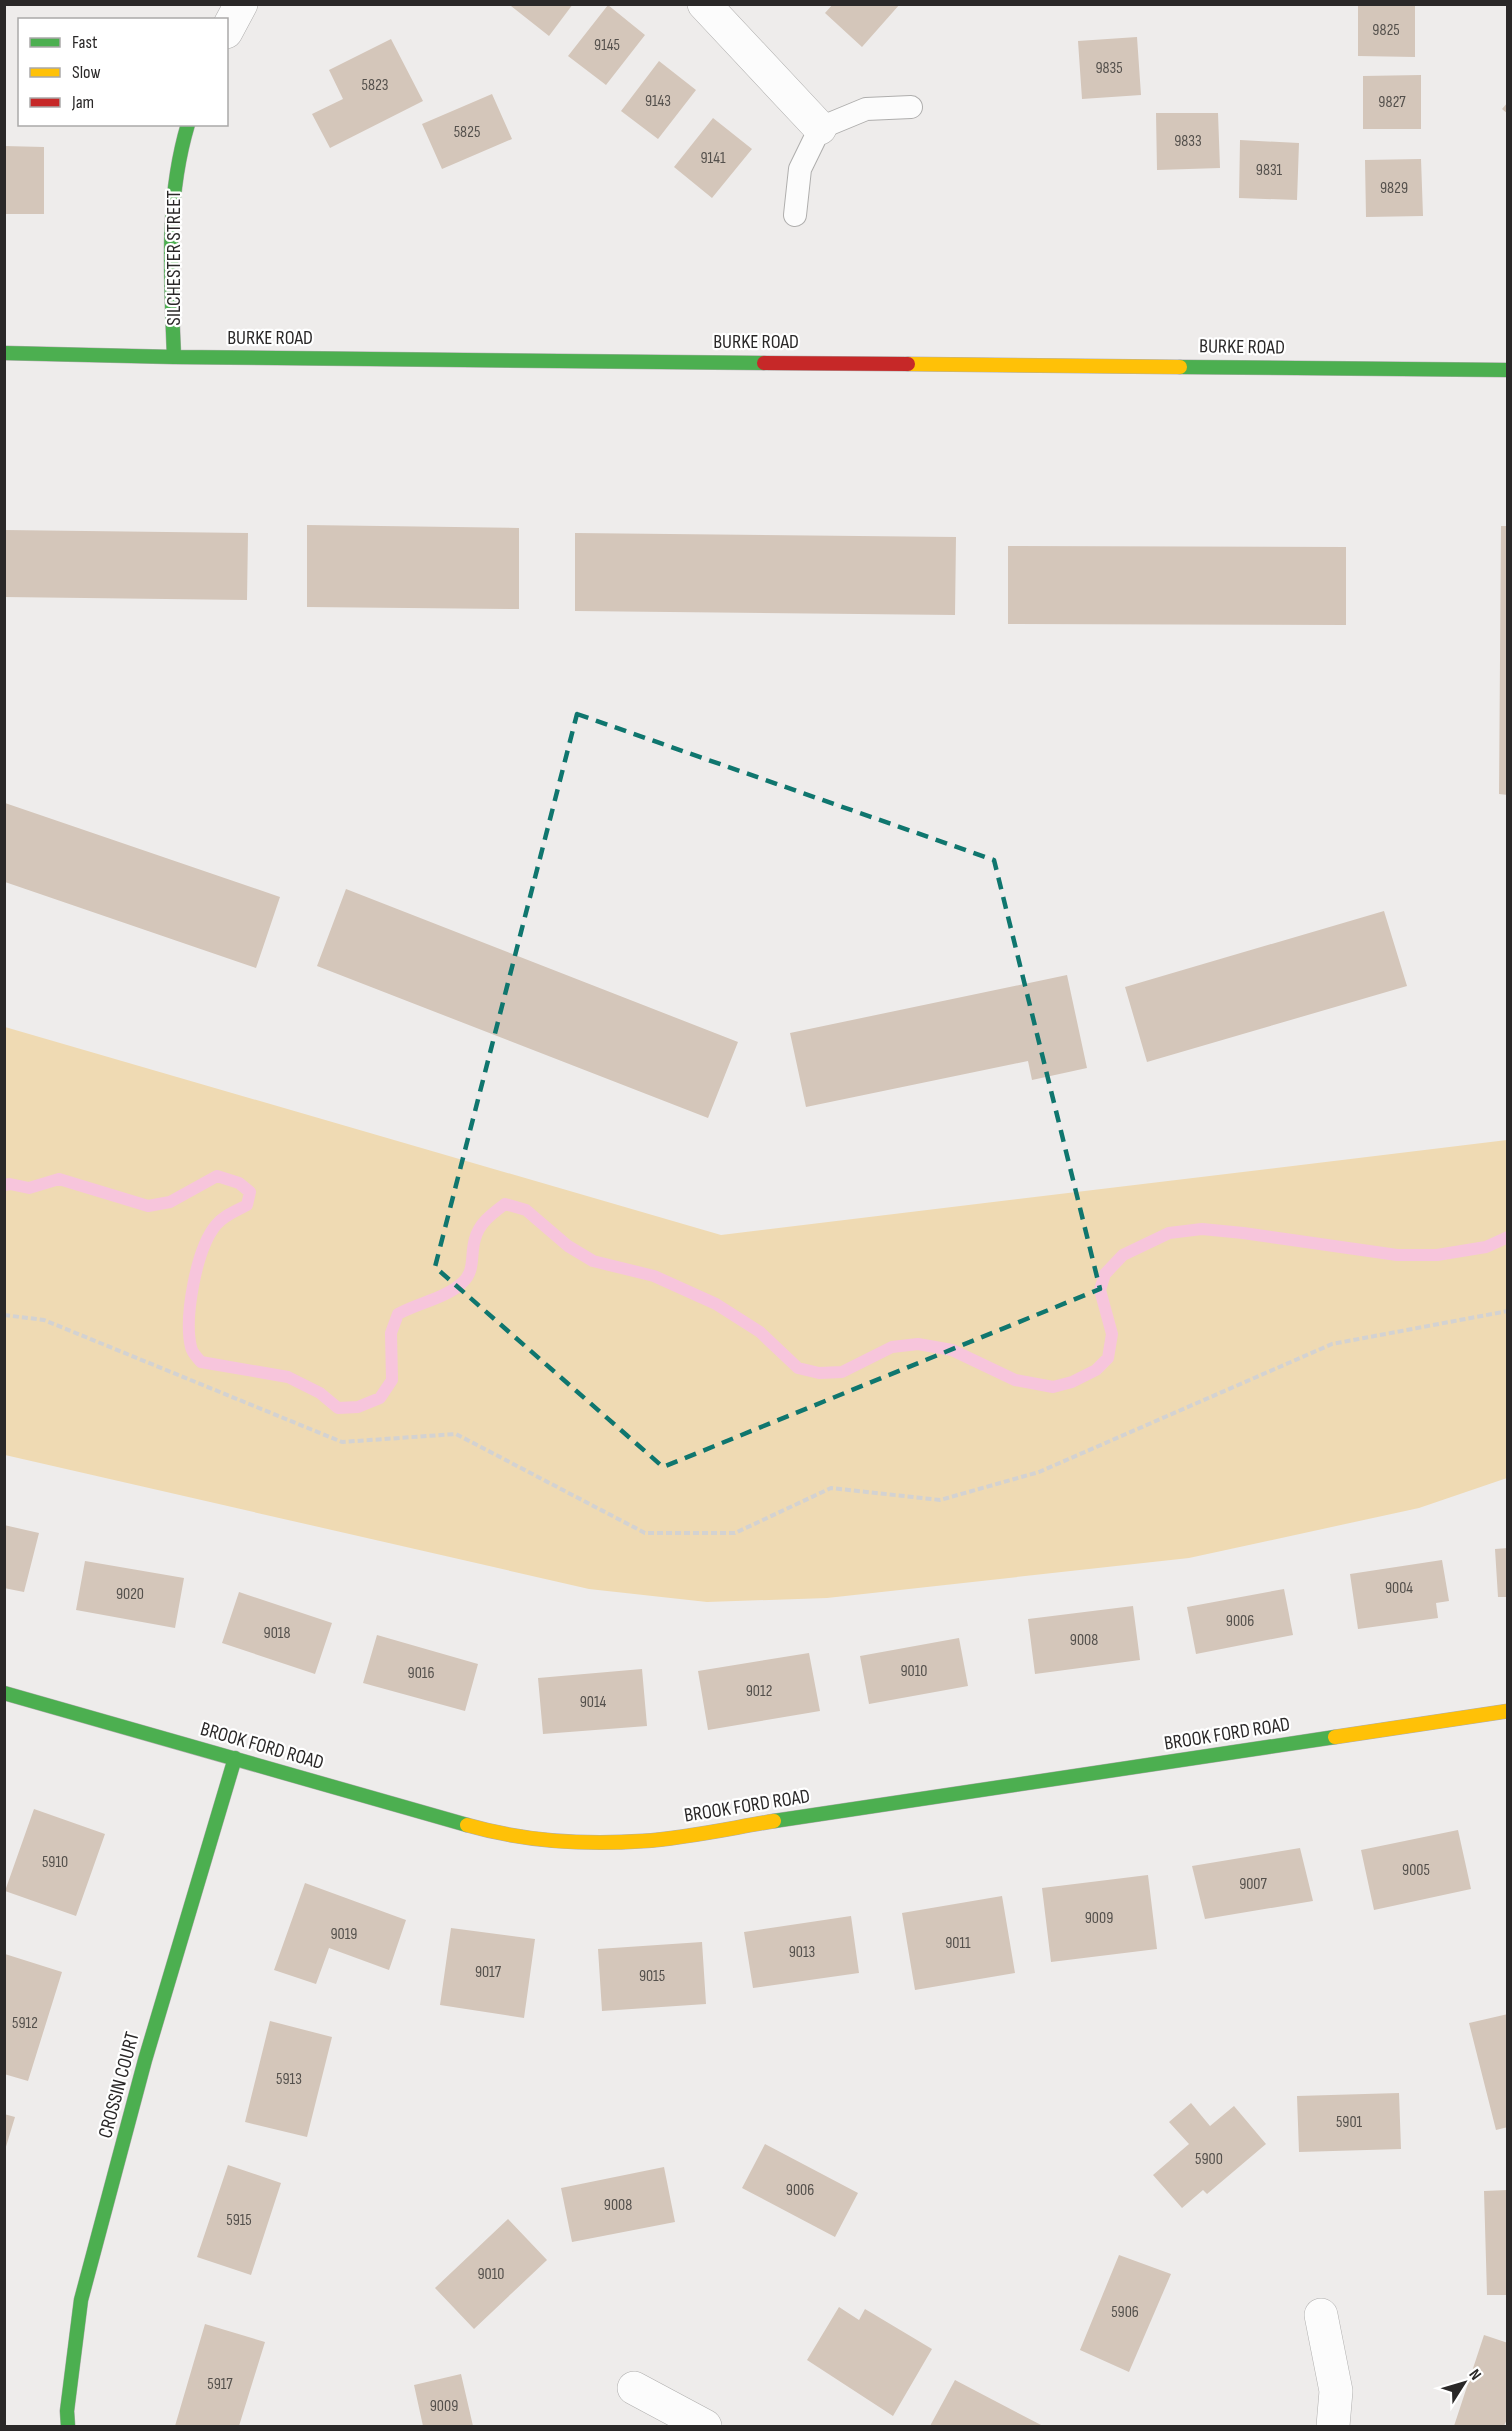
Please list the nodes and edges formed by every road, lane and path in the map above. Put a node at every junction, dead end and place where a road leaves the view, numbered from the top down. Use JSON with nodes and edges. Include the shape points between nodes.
{"nodes":[{"id":1,"x":241,"y":4,"type":"edge"},
{"id":2,"x":704,"y":4,"type":"edge"},
{"id":3,"x":228,"y":28,"type":"edge"},
{"id":4,"x":911,"y":107,"type":"dead end"},
{"id":5,"x":187,"y":126,"type":"edge"},
{"id":6,"x":820,"y":128,"type":"junction"},
{"id":7,"x":795,"y":215,"type":"dead end"},
{"id":8,"x":4,"y":353,"type":"edge"},
{"id":9,"x":174,"y":357,"type":"junction"},
{"id":10,"x":1508,"y":370,"type":"edge"},
{"id":11,"x":1508,"y":1311,"type":"edge"},
{"id":12,"x":4,"y":1315,"type":"edge"},
{"id":13,"x":4,"y":1693,"type":"edge"},
{"id":14,"x":1508,"y":1711,"type":"edge"},
{"id":15,"x":235,"y":1758,"type":"junction"},
{"id":16,"x":1321,"y":2315,"type":"dead end"},
{"id":17,"x":634,"y":2388,"type":"dead end"},
{"id":18,"x":68,"y":2427,"type":"edge"},
{"id":19,"x":705,"y":2427,"type":"edge"},
{"id":20,"x":1333,"y":2427,"type":"edge"}],
"edges":[{"from":1,"to":3,"type":"street"},
{"from":2,"to":6,"type":"street"},
{"from":4,"to":6,"type":"lane","via":[[866,109]]},
{"from":5,"to":9,"type":"street","name":"SILCHESTER STREET","via":[[170,204]]},
{"from":6,"to":7,"type":"lane","via":[[800,169]]},
{"from":8,"to":9,"type":"street","name":"BURKE ROAD"},
{"from":9,"to":10,"type":"street","name":"BURKE ROAD"},
{"from":11,"to":12,"type":"path","via":[[1332,1344],[1039,1472],[940,1500],[831,1488],[735,1533],[645,1533],[456,1434],[342,1442],[44,1320]]},
{"from":13,"to":15,"type":"street","name":"BROOK FORD ROAD"},
{"from":14,"to":15,"type":"street","name":"BROOK FORD ROAD","via":[[644,1841],[565,1842],[485,1830]]},
{"from":15,"to":18,"type":"street","name":"CROSSIN COURT","via":[[145,2060],[81,2300]]},
{"from":16,"to":20,"type":"street","via":[[1336,2391]]},
{"from":17,"to":19,"type":"street"}]}
